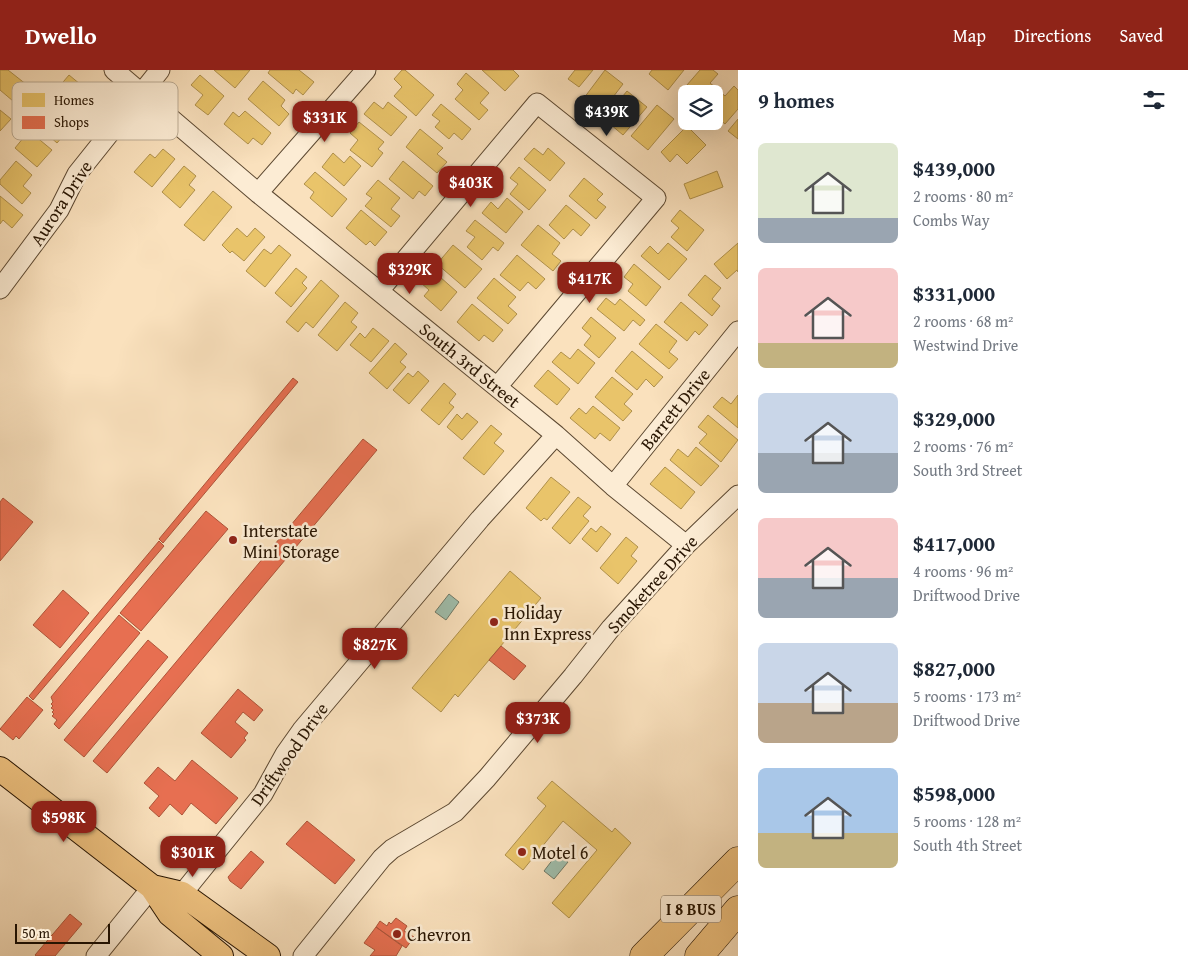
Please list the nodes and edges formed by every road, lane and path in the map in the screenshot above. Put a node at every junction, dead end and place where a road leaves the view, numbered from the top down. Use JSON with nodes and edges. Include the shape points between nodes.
{"nodes":[{"id":1,"x":114,"y":70,"type":"edge"},
{"id":2,"x":160,"y":70,"type":"edge"},
{"id":3,"x":366,"y":70,"type":"edge"},
{"id":4,"x":129,"y":82,"type":"edge"},
{"id":5,"x":150,"y":82,"type":"edge"},
{"id":6,"x":178,"y":124,"type":"edge"},
{"id":7,"x":104,"y":140,"type":"edge"},
{"id":8,"x":258,"y":194,"type":"junction"},
{"id":9,"x":0,"y":289,"type":"edge"},
{"id":10,"x":379,"y":291,"type":"junction"},
{"id":11,"x":738,"y":332,"type":"edge"},
{"id":12,"x":497,"y":387,"type":"junction"},
{"id":13,"x":556,"y":436,"type":"junction"},
{"id":14,"x":612,"y":486,"type":"junction"},
{"id":15,"x":738,"y":495,"type":"edge"},
{"id":16,"x":686,"y":545,"type":"junction"},
{"id":17,"x":0,"y":769,"type":"edge"},
{"id":18,"x":738,"y":862,"type":"edge"},
{"id":19,"x":152,"y":886,"type":"junction"},
{"id":20,"x":182,"y":894,"type":"junction"},
{"id":21,"x":738,"y":910,"type":"edge"},
{"id":22,"x":96,"y":956,"type":"edge"},
{"id":23,"x":222,"y":956,"type":"edge"},
{"id":24,"x":268,"y":956,"type":"edge"},
{"id":25,"x":303,"y":956,"type":"edge"},
{"id":26,"x":644,"y":956,"type":"edge"},
{"id":27,"x":699,"y":956,"type":"edge"}],
"edges":[{"from":1,"to":4,"type":"street","name":"South 3rd Street"},
{"from":2,"to":5,"type":"street","name":"Aurora Drive"},
{"from":3,"to":8,"type":"street"},
{"from":6,"to":8,"type":"street","name":"South 3rd Street"},
{"from":7,"to":9,"type":"street","name":"Aurora Drive","via":[[77,174],[58,210]]},
{"from":8,"to":10,"type":"street","name":"South 3rd Street"},
{"from":10,"to":12,"type":"street","name":"South 3rd Street"},
{"from":10,"to":12,"type":"street","via":[[536,103],[656,198]]},
{"from":11,"to":14,"type":"street","name":"Barrett Drive"},
{"from":12,"to":13,"type":"street","name":"South 3rd Street"},
{"from":13,"to":14,"type":"street","name":"South 3rd Street"},
{"from":13,"to":20,"type":"street","name":"Driftwood Drive","via":[[480,519],[302,730],[263,794]]},
{"from":14,"to":16,"type":"street","name":"South 3rd Street"},
{"from":15,"to":16,"type":"street","name":"Smoketree Drive"},
{"from":16,"to":25,"type":"street","name":"Smoketree Drive","via":[[487,778],[455,812],[382,858]]},
{"from":17,"to":19,"type":"main road"},
{"from":18,"to":26,"type":"highway","number":"I 8 BUS"},
{"from":19,"to":20,"type":"main road"},
{"from":19,"to":22,"type":"street"},
{"from":19,"to":23,"type":"main road","via":[[170,914]]},
{"from":20,"to":24,"type":"main road"},
{"from":21,"to":27,"type":"highway"}]}
